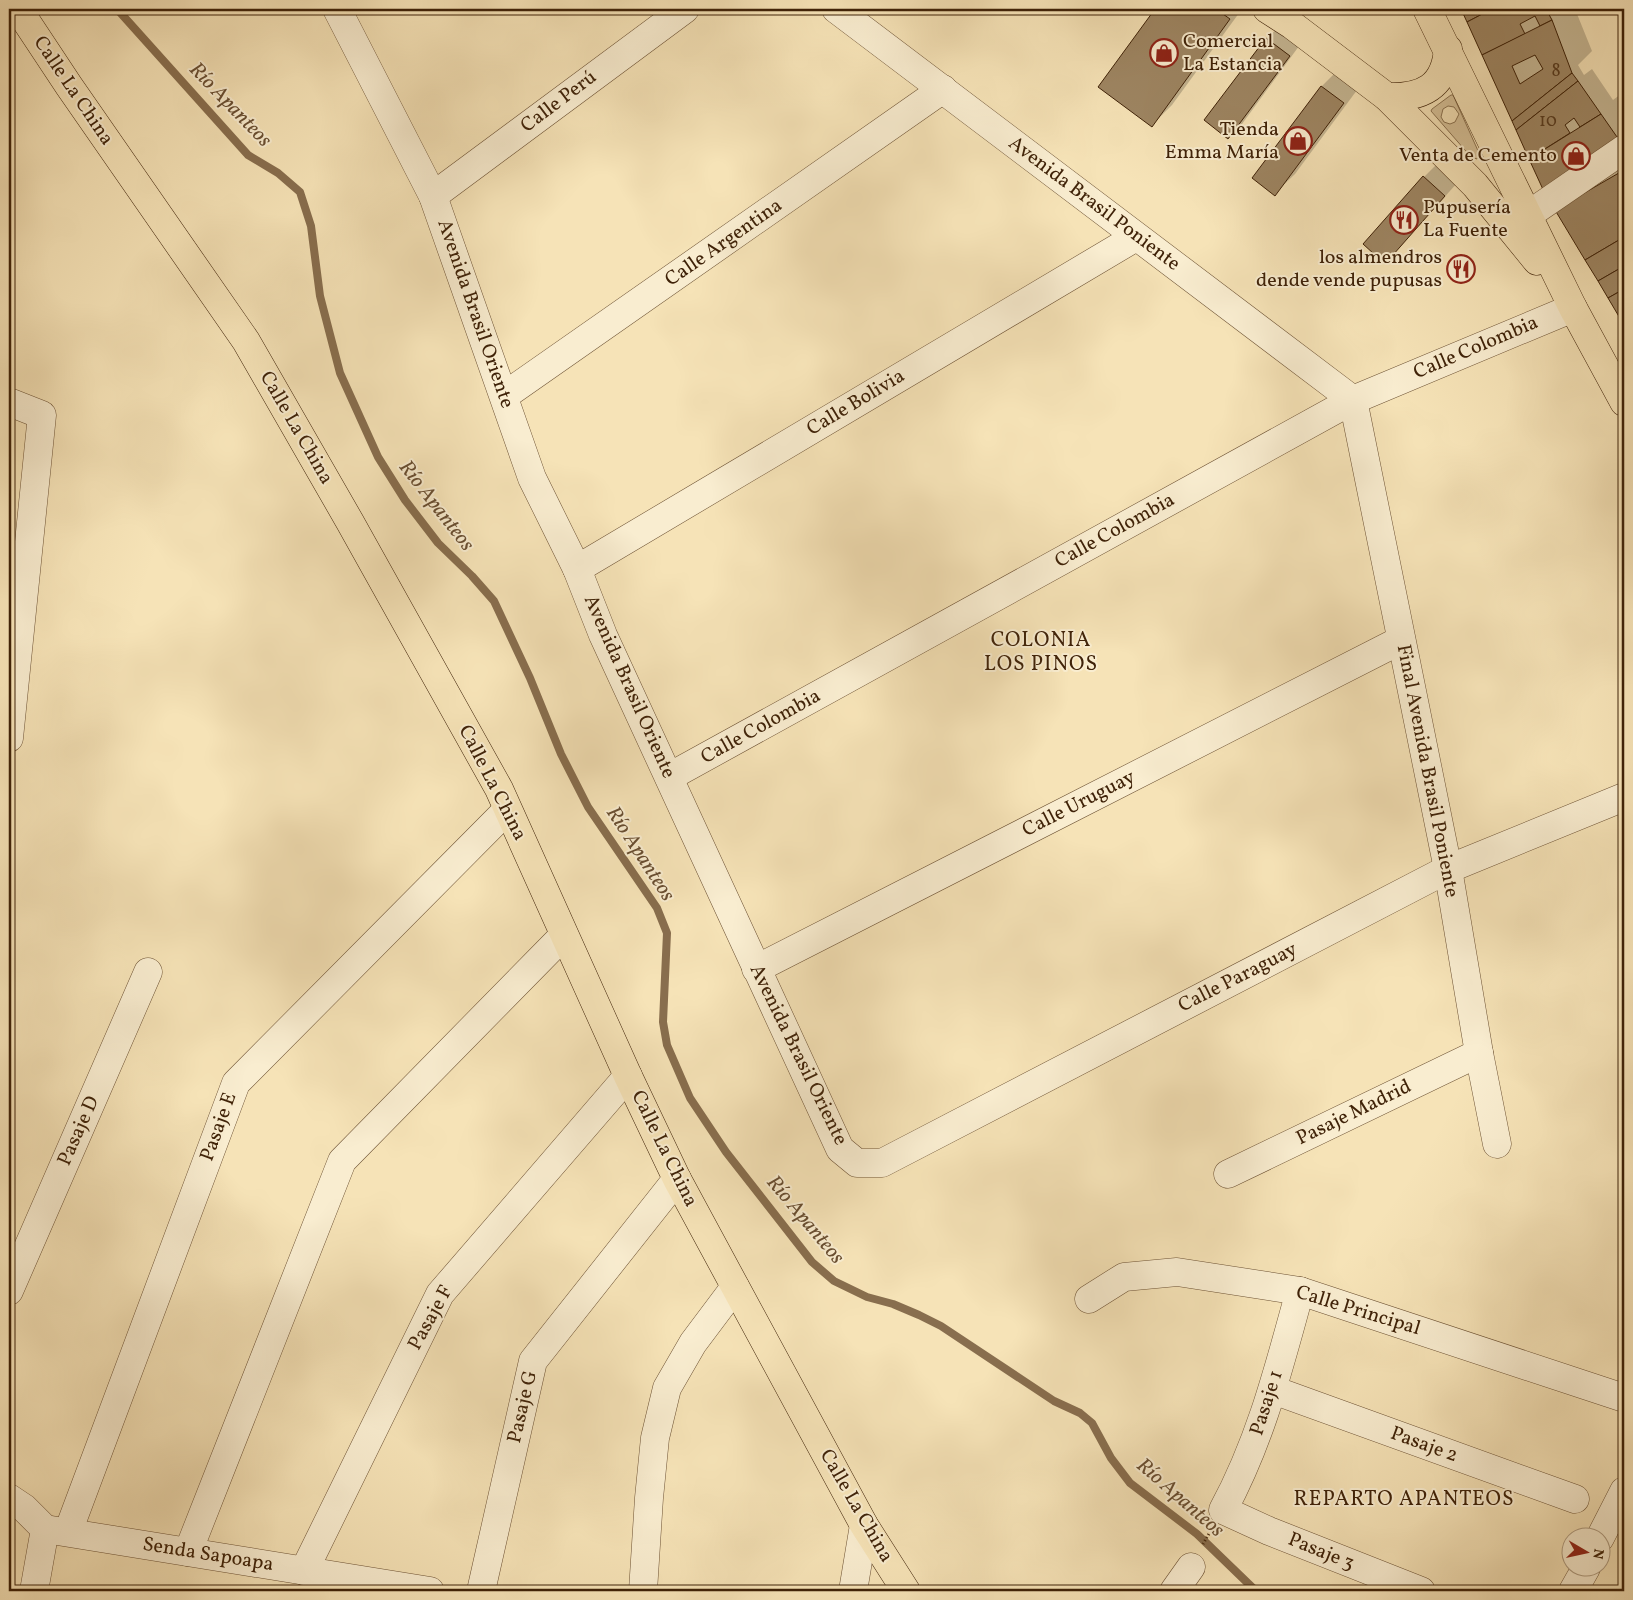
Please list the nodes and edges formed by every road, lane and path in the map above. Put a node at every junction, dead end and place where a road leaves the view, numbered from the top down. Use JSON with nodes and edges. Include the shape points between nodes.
{"nodes":[{"id":1,"x":18,"y":9,"type":"edge"},
{"id":2,"x":337,"y":9,"type":"edge"},
{"id":3,"x":685,"y":9,"type":"edge"},
{"id":4,"x":836,"y":9,"type":"edge"},
{"id":5,"x":1267,"y":9,"type":"edge"},
{"id":6,"x":1427,"y":9,"type":"edge"},
{"id":7,"x":1448,"y":49,"type":"junction"},
{"id":8,"x":943,"y":89,"type":"junction"},
{"id":9,"x":1387,"y":97,"type":"junction"},
{"id":10,"x":1624,"y":149,"type":"edge"},
{"id":11,"x":433,"y":196,"type":"junction"},
{"id":12,"x":1528,"y":216,"type":"junction"},
{"id":13,"x":1136,"y":237,"type":"junction"},
{"id":14,"x":1573,"y":308,"type":"junction"},
{"id":15,"x":504,"y":396,"type":"junction"},
{"id":16,"x":1353,"y":400,"type":"junction"},
{"id":17,"x":9,"y":402,"type":"edge"},
{"id":18,"x":1624,"y":402,"type":"edge"},
{"id":19,"x":577,"y":569,"type":"junction"},
{"id":20,"x":1401,"y":640,"type":"junction"},
{"id":21,"x":9,"y":738,"type":"edge"},
{"id":22,"x":669,"y":777,"type":"junction"},
{"id":23,"x":1624,"y":797,"type":"edge"},
{"id":24,"x":507,"y":810,"type":"junction"},
{"id":25,"x":1448,"y":869,"type":"junction"},
{"id":26,"x":564,"y":935,"type":"junction"},
{"id":27,"x":756,"y":969,"type":"junction"},
{"id":28,"x":148,"y":972,"type":"dead end"},
{"id":29,"x":1479,"y":1053,"type":"junction"},
{"id":30,"x":628,"y":1076,"type":"junction"},
{"id":31,"x":1497,"y":1144,"type":"dead end"},
{"id":32,"x":857,"y":1163,"type":"joint"},
{"id":33,"x":1228,"y":1174,"type":"dead end"},
{"id":34,"x":677,"y":1179,"type":"junction"},
{"id":35,"x":735,"y":1288,"type":"junction"},
{"id":36,"x":9,"y":1291,"type":"edge"},
{"id":37,"x":1300,"y":1291,"type":"junction"},
{"id":38,"x":1089,"y":1299,"type":"dead end"},
{"id":39,"x":1273,"y":1390,"type":"junction"},
{"id":40,"x":1624,"y":1398,"type":"edge"},
{"id":41,"x":1624,"y":1491,"type":"edge"},
{"id":42,"x":9,"y":1498,"type":"edge"},
{"id":43,"x":1575,"y":1499,"type":"dead end"},
{"id":44,"x":1218,"y":1517,"type":"junction"},
{"id":45,"x":864,"y":1525,"type":"junction"},
{"id":46,"x":1605,"y":1528,"type":"edge"},
{"id":47,"x":56,"y":1531,"type":"junction"},
{"id":48,"x":188,"y":1552,"type":"junction"},
{"id":49,"x":1196,"y":1557,"type":"joint"},
{"id":50,"x":304,"y":1571,"type":"junction"},
{"id":51,"x":1581,"y":1578,"type":"edge"},
{"id":52,"x":34,"y":1591,"type":"edge"},
{"id":53,"x":430,"y":1591,"type":"edge"},
{"id":54,"x":481,"y":1591,"type":"edge"},
{"id":55,"x":643,"y":1591,"type":"edge"},
{"id":56,"x":853,"y":1591,"type":"edge"},
{"id":57,"x":906,"y":1591,"type":"edge"},
{"id":58,"x":1174,"y":1591,"type":"edge"},
{"id":59,"x":1421,"y":1591,"type":"edge"},
{"id":60,"x":1574,"y":1591,"type":"edge"}],
"edges":[{"from":1,"to":24,"type":"main road","name":"Calle La China","via":[[246,341],[499,788]]},
{"from":2,"to":11,"type":"street"},
{"from":3,"to":11,"type":"street","name":"Calle Perú"},
{"from":4,"to":8,"type":"street","name":"Avenida Brasil Poniente"},
{"from":5,"to":9,"type":"main road"},
{"from":6,"to":7,"type":"main road"},
{"from":7,"to":9,"type":"main road","via":[[1444,69],[1433,84],[1415,95]]},
{"from":7,"to":12,"type":"main road"},
{"from":8,"to":13,"type":"street","name":"Avenida Brasil Poniente"},
{"from":8,"to":15,"type":"street","name":"Calle Argentina"},
{"from":9,"to":14,"type":"main road","via":[[1475,185]]},
{"from":10,"to":12,"type":"street"},
{"from":11,"to":15,"type":"street","name":"Avenida Brasil Oriente"},
{"from":12,"to":14,"type":"main road"},
{"from":13,"to":16,"type":"street","name":"Avenida Brasil Poniente"},
{"from":13,"to":19,"type":"street","name":"Calle Bolivia"},
{"from":14,"to":16,"type":"street","name":"Calle Colombia"},
{"from":14,"to":18,"type":"main road"},
{"from":15,"to":19,"type":"street","name":"Avenida Brasil Oriente","via":[[532,478]]},
{"from":16,"to":20,"type":"street","name":"Final Avenida Brasil Poniente"},
{"from":16,"to":22,"type":"street","name":"Calle Colombia"},
{"from":17,"to":21,"type":"street","via":[[42,415]]},
{"from":19,"to":22,"type":"street","name":"Avenida Brasil Oriente","via":[[603,635]]},
{"from":20,"to":25,"type":"street","name":"Final Avenida Brasil Poniente"},
{"from":20,"to":27,"type":"street","name":"Calle Uruguay"},
{"from":22,"to":27,"type":"street","name":"Avenida Brasil Oriente"},
{"from":23,"to":25,"type":"street","name":"Calle Paraguay"},
{"from":24,"to":26,"type":"main road","name":"Calle La China"},
{"from":24,"to":47,"type":"street","name":"Pasaje E","via":[[236,1082]]},
{"from":25,"to":29,"type":"street","name":"Final Avenida Brasil Poniente"},
{"from":25,"to":32,"type":"street","name":"Calle Paraguay","via":[[882,1163]]},
{"from":26,"to":30,"type":"main road","name":"Calle La China"},
{"from":26,"to":48,"type":"street","via":[[342,1161]]},
{"from":27,"to":32,"type":"street","name":"Avenida Brasil Oriente","via":[[840,1149]]},
{"from":28,"to":36,"type":"street","name":"Pasaje D"},
{"from":29,"to":31,"type":"street","name":"Final Avenida Brasil Poniente"},
{"from":29,"to":33,"type":"street","name":"Pasaje Madrid"},
{"from":30,"to":34,"type":"main road","name":"Calle La China"},
{"from":30,"to":50,"type":"street","name":"Pasaje F","via":[[440,1294]]},
{"from":34,"to":35,"type":"main road","name":"Calle La China"},
{"from":34,"to":54,"type":"street","name":"Pasaje G","via":[[533,1361]]},
{"from":35,"to":45,"type":"main road","name":"Calle La China"},
{"from":35,"to":55,"type":"street","via":[[693,1343],[666,1388],[655,1438]]},
{"from":37,"to":38,"type":"street","name":"Calle Principal","via":[[1177,1272],[1124,1277]]},
{"from":37,"to":39,"type":"street","name":"Pasaje 1"},
{"from":37,"to":40,"type":"street","name":"Calle Principal"},
{"from":39,"to":43,"type":"street","name":"Pasaje 2"},
{"from":39,"to":44,"type":"street","name":"Pasaje 1","via":[[1240,1479]]},
{"from":41,"to":46,"type":"street"},
{"from":42,"to":47,"type":"street"},
{"from":44,"to":49,"type":"path"},
{"from":44,"to":59,"type":"street","name":"Pasaje 3","via":[[1269,1531]]},
{"from":45,"to":56,"type":"street"},
{"from":45,"to":57,"type":"main road","name":"Calle La China"},
{"from":47,"to":48,"type":"street","name":"Senda Sapoapa"},
{"from":47,"to":52,"type":"street","name":"Pasaje E"},
{"from":48,"to":50,"type":"street","name":"Senda Sapoapa"},
{"from":49,"to":58,"type":"street"},
{"from":50,"to":53,"type":"street","name":"Senda Sapoapa"},
{"from":51,"to":60,"type":"street"}]}
